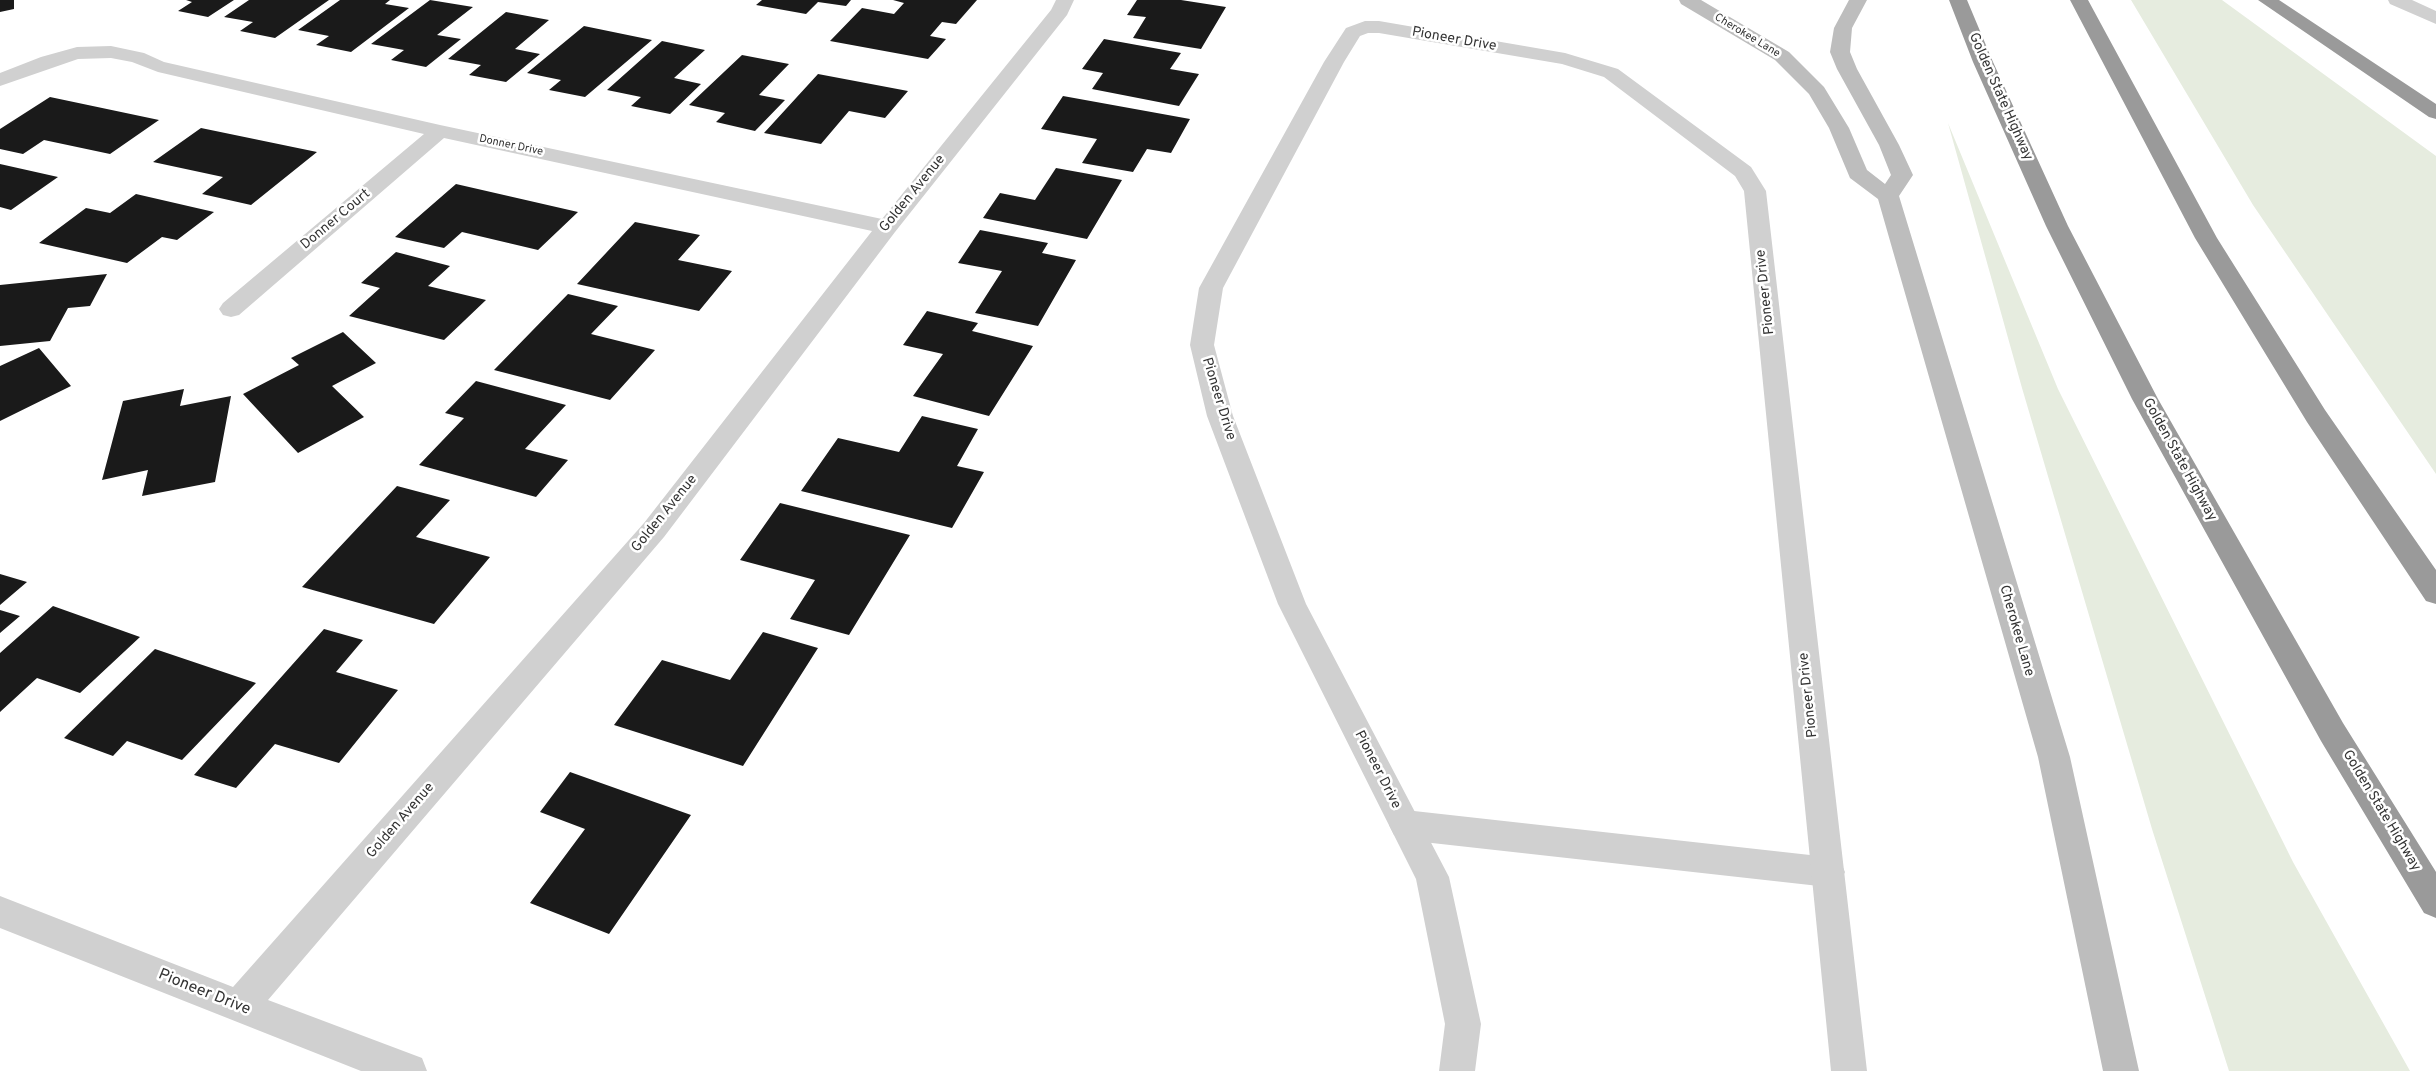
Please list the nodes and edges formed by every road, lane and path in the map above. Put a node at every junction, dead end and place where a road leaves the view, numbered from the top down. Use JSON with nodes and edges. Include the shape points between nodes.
{"nodes":[{"id":1,"x":1065,"y":0,"type":"edge"},
{"id":2,"x":1688,"y":0,"type":"edge"},
{"id":3,"x":1858,"y":0,"type":"edge"},
{"id":4,"x":1958,"y":0,"type":"edge"},
{"id":5,"x":2079,"y":0,"type":"edge"},
{"id":6,"x":2268,"y":0,"type":"edge"},
{"id":7,"x":2397,"y":0,"type":"edge"},
{"id":8,"x":2436,"y":18,"type":"edge"},
{"id":9,"x":0,"y":80,"type":"edge"},
{"id":10,"x":2432,"y":110,"type":"edge"},
{"id":11,"x":440,"y":130,"type":"junction"},
{"id":12,"x":1888,"y":196,"type":"junction"},
{"id":13,"x":886,"y":227,"type":"junction"},
{"id":14,"x":231,"y":309,"type":"dead end"},
{"id":15,"x":2436,"y":593,"type":"edge"},
{"id":16,"x":1405,"y":825,"type":"junction"},
{"id":17,"x":1828,"y":872,"type":"junction"},
{"id":18,"x":2436,"y":902,"type":"edge"},
{"id":19,"x":0,"y":912,"type":"edge"},
{"id":20,"x":239,"y":1007,"type":"junction"},
{"id":21,"x":409,"y":1071,"type":"edge"},
{"id":22,"x":1457,"y":1071,"type":"edge"},
{"id":23,"x":1849,"y":1071,"type":"edge"},
{"id":24,"x":2121,"y":1071,"type":"edge"}],
"edges":[{"from":1,"to":13,"type":"street","name":"Golden Avenue","via":[[1060,11]]},
{"from":2,"to":12,"type":"main road","name":"Cherokee Lane","via":[[1782,56],[1817,90],[1839,128],[1858,173]]},
{"from":3,"to":12,"type":"main road","via":[[1843,28],[1840,52],[1902,175]]},
{"from":4,"to":18,"type":"highway","name":"Golden State Highway","via":[[2057,226],[2144,399],[2332,732]]},
{"from":5,"to":15,"type":"highway","via":[[2206,238],[2316,416]]},
{"from":6,"to":10,"type":"highway"},
{"from":7,"to":8,"type":"street"},
{"from":9,"to":11,"type":"street","name":"Donner Drive","via":[[48,60],[78,53],[111,52],[158,66]]},
{"from":11,"to":13,"type":"street","name":"Donner Drive"},
{"from":11,"to":14,"type":"street","name":"Donner Court"},
{"from":12,"to":24,"type":"main road","name":"Cherokee Lane","via":[[2054,757]]},
{"from":13,"to":20,"type":"street","name":"Golden Avenue","via":[[654,530]]},
{"from":16,"to":17,"type":"street"},
{"from":16,"to":17,"type":"street","name":"Pioneer Drive","via":[[1292,604],[1220,416],[1202,345],[1211,288],[1334,62],[1354,32],[1366,27],[1564,59],[1611,73],[1743,172],[1755,191]]},
{"from":16,"to":22,"type":"street","name":"Pioneer Drive","via":[[1432,877],[1463,1024]]},
{"from":17,"to":23,"type":"street","name":"Pioneer Drive"},
{"from":19,"to":20,"type":"street","name":"Pioneer Drive"},
{"from":20,"to":21,"type":"street","name":"Pioneer Drive"}]}
